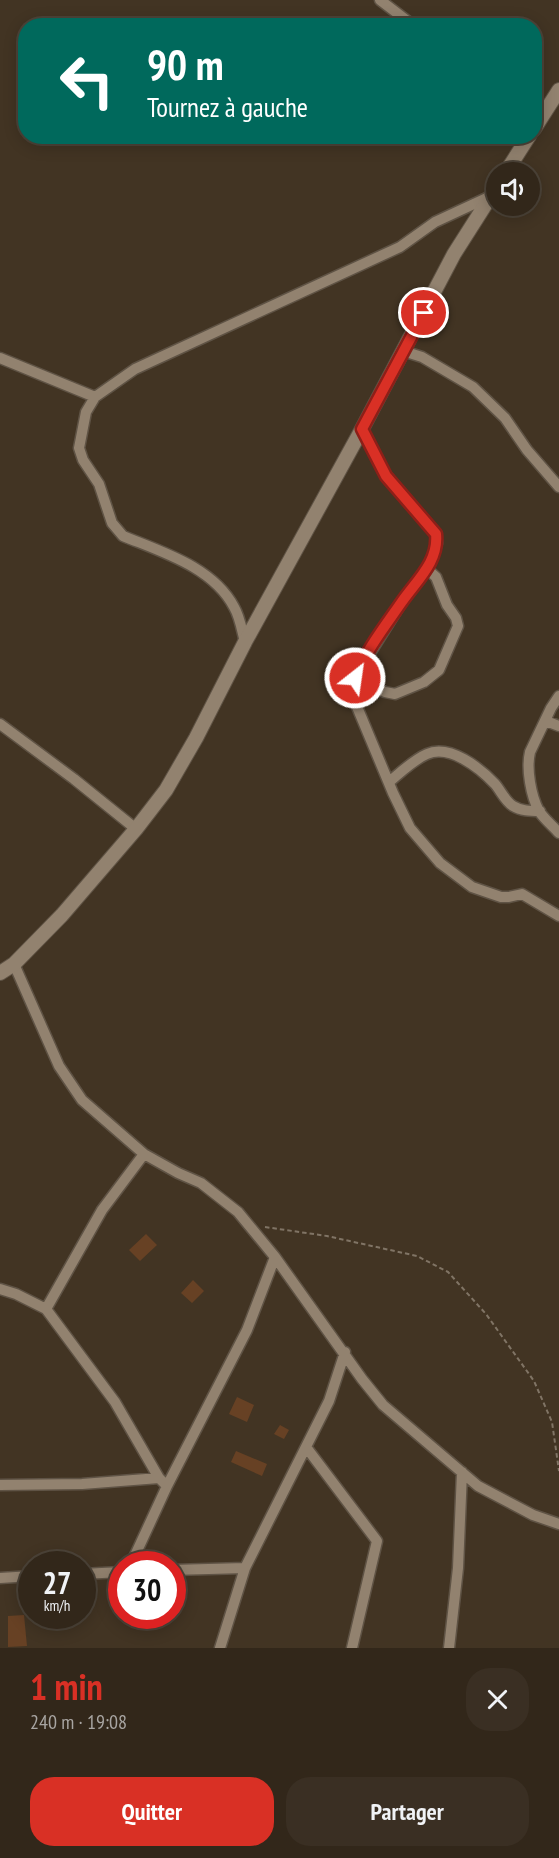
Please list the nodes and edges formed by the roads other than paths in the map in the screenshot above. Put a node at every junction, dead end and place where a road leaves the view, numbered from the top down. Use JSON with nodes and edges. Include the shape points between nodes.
{"nodes":[{"id":1,"x":380,"y":0,"type":"edge"},
{"id":2,"x":404,"y":18,"type":"edge"},
{"id":3,"x":559,"y":90,"type":"edge"},
{"id":4,"x":542,"y":105,"type":"edge"},
{"id":5,"x":524,"y":144,"type":"edge"},
{"id":6,"x":512,"y":162,"type":"edge"},
{"id":7,"x":486,"y":196,"type":"edge"},
{"id":8,"x":486,"y":204,"type":"edge"},
{"id":9,"x":403,"y":351,"type":"junction"},
{"id":10,"x":0,"y":358,"type":"edge"},
{"id":11,"x":95,"y":397,"type":"junction"},
{"id":12,"x":362,"y":429,"type":"junction"},
{"id":13,"x":559,"y":487,"type":"edge"},
{"id":14,"x":427,"y":568,"type":"junction"},
{"id":15,"x":245,"y":642,"type":"junction"},
{"id":16,"x":355,"y":678,"type":"junction"},
{"id":17,"x":559,"y":696,"type":"edge"},
{"id":18,"x":546,"y":721,"type":"junction"},
{"id":19,"x":0,"y":724,"type":"edge"},
{"id":20,"x":559,"y":726,"type":"edge"},
{"id":21,"x":389,"y":782,"type":"junction"},
{"id":22,"x":540,"y":811,"type":"junction"},
{"id":23,"x":136,"y":829,"type":"junction"},
{"id":24,"x":559,"y":833,"type":"edge"},
{"id":25,"x":559,"y":916,"type":"edge"},
{"id":26,"x":14,"y":964,"type":"junction"},
{"id":27,"x":0,"y":973,"type":"edge"},
{"id":28,"x":144,"y":1154,"type":"junction"},
{"id":29,"x":275,"y":1257,"type":"junction"},
{"id":30,"x":0,"y":1289,"type":"edge"},
{"id":31,"x":46,"y":1309,"type":"junction"},
{"id":32,"x":345,"y":1352,"type":"junction"},
{"id":33,"x":306,"y":1447,"type":"junction"},
{"id":34,"x":462,"y":1472,"type":"junction"},
{"id":35,"x":159,"y":1478,"type":"junction"},
{"id":36,"x":0,"y":1485,"type":"edge"},
{"id":37,"x":167,"y":1486,"type":"junction"},
{"id":38,"x":559,"y":1524,"type":"edge"},
{"id":39,"x":137,"y":1551,"type":"edge"},
{"id":40,"x":245,"y":1568,"type":"junction"},
{"id":41,"x":186,"y":1570,"type":"edge"},
{"id":42,"x":18,"y":1577,"type":"edge"},
{"id":43,"x":0,"y":1578,"type":"edge"},
{"id":44,"x":220,"y":1648,"type":"edge"},
{"id":45,"x":352,"y":1648,"type":"edge"},
{"id":46,"x":449,"y":1648,"type":"edge"}],
"edges":[{"from":1,"to":2,"type":"street"},
{"from":3,"to":4,"type":"street"},
{"from":5,"to":6,"type":"street"},
{"from":7,"to":11,"type":"street","via":[[435,222],[400,247],[135,369]]},
{"from":8,"to":9,"type":"street","via":[[454,254]]},
{"from":9,"to":12,"type":"street"},
{"from":9,"to":13,"type":"street","via":[[422,357],[473,387],[505,418]]},
{"from":10,"to":11,"type":"street"},
{"from":11,"to":15,"type":"street","via":[[82,424],[80,454],[99,484],[116,529],[123,536],[187,563],[216,585],[236,609]]},
{"from":12,"to":14,"type":"street","via":[[386,476],[436,534],[437,543]]},
{"from":12,"to":15,"type":"street"},
{"from":14,"to":16,"type":"street"},
{"from":14,"to":16,"type":"street","via":[[436,577],[458,626],[439,670],[424,682],[395,694]]},
{"from":15,"to":23,"type":"street","via":[[166,790]]},
{"from":16,"to":21,"type":"street","via":[[355,702]]},
{"from":17,"to":18,"type":"street"},
{"from":18,"to":20,"type":"street"},
{"from":18,"to":22,"type":"street","via":[[528,760]]},
{"from":19,"to":23,"type":"street"},
{"from":21,"to":22,"type":"street","via":[[424,755],[438,750],[476,769],[494,783],[510,804],[525,811]]},
{"from":21,"to":25,"type":"street","via":[[410,828],[440,863],[472,887],[501,897],[522,894]]},
{"from":22,"to":24,"type":"street"},
{"from":23,"to":26,"type":"street"},
{"from":26,"to":27,"type":"street"},
{"from":26,"to":28,"type":"street","via":[[59,1066],[82,1100]]},
{"from":28,"to":29,"type":"street","via":[[201,1183],[238,1212]]},
{"from":28,"to":31,"type":"street","via":[[102,1210]]},
{"from":29,"to":32,"type":"street"},
{"from":29,"to":37,"type":"street","via":[[247,1330]]},
{"from":30,"to":31,"type":"street"},
{"from":31,"to":35,"type":"street","via":[[115,1402]]},
{"from":32,"to":33,"type":"street","via":[[329,1401]]},
{"from":32,"to":34,"type":"street","via":[[383,1405]]},
{"from":33,"to":40,"type":"street"},
{"from":33,"to":45,"type":"street","via":[[377,1541]]},
{"from":34,"to":38,"type":"street","via":[[500,1499]]},
{"from":34,"to":46,"type":"street","via":[[458,1568]]},
{"from":35,"to":36,"type":"street"},
{"from":35,"to":37,"type":"street"},
{"from":37,"to":39,"type":"street"},
{"from":40,"to":41,"type":"street"},
{"from":40,"to":44,"type":"street"},
{"from":42,"to":43,"type":"street"}]}
